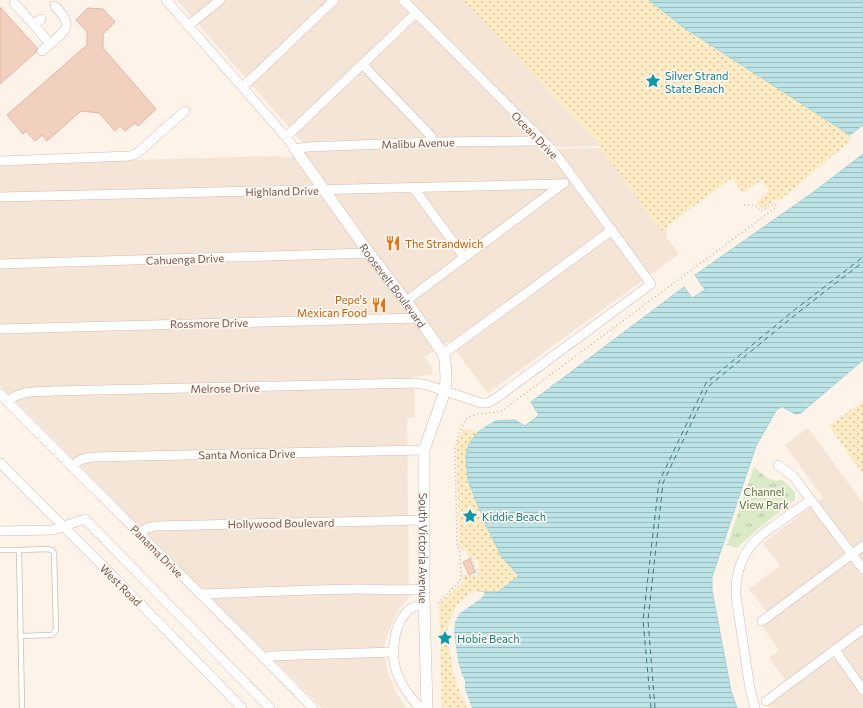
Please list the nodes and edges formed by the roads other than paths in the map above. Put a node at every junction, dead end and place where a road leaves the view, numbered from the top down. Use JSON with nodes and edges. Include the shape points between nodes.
{"nodes":[{"id":1,"x":166,"y":0,"type":"edge"},
{"id":2,"x":220,"y":0,"type":"edge"},
{"id":3,"x":334,"y":0,"type":"edge"},
{"id":4,"x":403,"y":0,"type":"edge"},
{"id":5,"x":14,"y":1,"type":"edge"},
{"id":6,"x":55,"y":6,"type":"dead end"},
{"id":7,"x":416,"y":13,"type":"junction"},
{"id":8,"x":188,"y":26,"type":"junction"},
{"id":9,"x":50,"y":44,"type":"junction"},
{"id":10,"x":42,"y":50,"type":"dead end"},
{"id":11,"x":362,"y":64,"type":"junction"},
{"id":12,"x":243,"y":87,"type":"junction"},
{"id":13,"x":185,"y":111,"type":"dead end"},
{"id":14,"x":286,"y":137,"type":"junction"},
{"id":15,"x":542,"y":141,"type":"junction"},
{"id":16,"x":433,"y":142,"type":"junction"},
{"id":17,"x":295,"y":149,"type":"junction"},
{"id":18,"x":0,"y":160,"type":"edge"},
{"id":19,"x":573,"y":177,"type":"junction"},
{"id":20,"x":564,"y":184,"type":"junction"},
{"id":21,"x":414,"y":187,"type":"junction"},
{"id":22,"x":324,"y":190,"type":"junction"},
{"id":23,"x":0,"y":197,"type":"edge"},
{"id":24,"x":612,"y":230,"type":"junction"},
{"id":25,"x":369,"y":253,"type":"junction"},
{"id":26,"x":464,"y":257,"type":"junction"},
{"id":27,"x":0,"y":264,"type":"edge"},
{"id":28,"x":406,"y":301,"type":"junction"},
{"id":29,"x":418,"y":318,"type":"junction"},
{"id":30,"x":0,"y":329,"type":"edge"},
{"id":31,"x":443,"y":354,"type":"junction"},
{"id":32,"x":445,"y":391,"type":"junction"},
{"id":33,"x":0,"y":394,"type":"edge"},
{"id":34,"x":8,"y":402,"type":"junction"},
{"id":35,"x":424,"y":450,"type":"junction"},
{"id":36,"x":0,"y":463,"type":"edge"},
{"id":37,"x":778,"y":465,"type":"dead end"},
{"id":38,"x":72,"y":466,"type":"junction"},
{"id":39,"x":811,"y":500,"type":"junction"},
{"id":40,"x":425,"y":520,"type":"junction"},
{"id":41,"x":62,"y":526,"type":"junction"},
{"id":42,"x":0,"y":531,"type":"edge"},
{"id":43,"x":139,"y":533,"type":"junction"},
{"id":44,"x":863,"y":546,"type":"edge"},
{"id":45,"x":0,"y":550,"type":"edge"},
{"id":46,"x":19,"y":550,"type":"junction"},
{"id":47,"x":852,"y":554,"type":"junction"},
{"id":48,"x":863,"y":568,"type":"edge"},
{"id":49,"x":425,"y":589,"type":"junction"},
{"id":50,"x":200,"y":594,"type":"junction"},
{"id":51,"x":425,"y":604,"type":"junction"},
{"id":52,"x":762,"y":621,"type":"dead end"},
{"id":53,"x":863,"y":629,"type":"edge"},
{"id":54,"x":20,"y":636,"type":"junction"},
{"id":55,"x":835,"y":650,"type":"junction"},
{"id":56,"x":393,"y":652,"type":"junction"},
{"id":57,"x":265,"y":658,"type":"junction"},
{"id":58,"x":863,"y":690,"type":"edge"},
{"id":59,"x":766,"y":701,"type":"dead end"},
{"id":60,"x":22,"y":708,"type":"edge"},
{"id":61,"x":242,"y":708,"type":"edge"},
{"id":62,"x":270,"y":708,"type":"edge"},
{"id":63,"x":313,"y":708,"type":"edge"},
{"id":64,"x":420,"y":708,"type":"edge"},
{"id":65,"x":426,"y":708,"type":"edge"},
{"id":66,"x":755,"y":708,"type":"edge"}],
"edges":[{"from":1,"to":8,"type":"street"},
{"from":2,"to":8,"type":"street"},
{"from":3,"to":12,"type":"street"},
{"from":4,"to":7,"type":"street","name":"Ocean Drive"},
{"from":5,"to":9,"type":"street","via":[[38,22]]},
{"from":6,"to":9,"type":"street","via":[[65,19],[66,27]]},
{"from":7,"to":11,"type":"street"},
{"from":7,"to":15,"type":"street","name":"Ocean Drive"},
{"from":8,"to":12,"type":"street"},
{"from":9,"to":10,"type":"street"},
{"from":11,"to":14,"type":"street"},
{"from":11,"to":16,"type":"street","via":[[431,136]]},
{"from":12,"to":14,"type":"street"},
{"from":13,"to":18,"type":"street","via":[[136,154],[129,156]]},
{"from":14,"to":17,"type":"street"},
{"from":15,"to":16,"type":"street","name":"Malibu Avenue"},
{"from":15,"to":19,"type":"street","name":"Ocean Drive","via":[[555,153]]},
{"from":16,"to":17,"type":"street","name":"Malibu Avenue"},
{"from":17,"to":22,"type":"street","name":"Roosevelt Boulevard"},
{"from":19,"to":20,"type":"street"},
{"from":19,"to":24,"type":"street","name":"Ocean Drive"},
{"from":20,"to":21,"type":"street","name":"Highland Drive"},
{"from":20,"to":26,"type":"street"},
{"from":21,"to":22,"type":"street","name":"Highland Drive"},
{"from":21,"to":26,"type":"street"},
{"from":22,"to":23,"type":"street","name":"Highland Drive"},
{"from":22,"to":25,"type":"street","name":"Roosevelt Boulevard"},
{"from":24,"to":31,"type":"street"},
{"from":24,"to":32,"type":"street","name":"Ocean Drive","via":[[651,284],[495,400],[480,403]]},
{"from":25,"to":27,"type":"street","name":"Cahuenga Drive"},
{"from":25,"to":28,"type":"street","name":"Roosevelt Boulevard"},
{"from":26,"to":28,"type":"street"},
{"from":28,"to":29,"type":"street","name":"Roosevelt Boulevard"},
{"from":29,"to":30,"type":"street","name":"Rossmore Drive"},
{"from":29,"to":31,"type":"street","name":"Roosevelt Boulevard"},
{"from":31,"to":32,"type":"street","name":"Roosevelt Boulevard"},
{"from":32,"to":34,"type":"street","name":"Melrose Drive","via":[[416,383],[76,391],[21,393],[11,397]]},
{"from":32,"to":35,"type":"street","name":"South Victoria Avenue"},
{"from":33,"to":34,"type":"street","name":"Panama Drive"},
{"from":34,"to":38,"type":"street","name":"Panama Drive"},
{"from":35,"to":38,"type":"street","name":"Santa Monica Drive","via":[[93,457],[77,461]]},
{"from":35,"to":40,"type":"street","name":"South Victoria Avenue"},
{"from":36,"to":41,"type":"street","name":"West Road"},
{"from":37,"to":39,"type":"street","via":[[793,476]]},
{"from":38,"to":43,"type":"street","name":"Panama Drive"},
{"from":39,"to":47,"type":"street"},
{"from":39,"to":66,"type":"street","via":[[757,539],[740,564],[735,585],[736,596]]},
{"from":40,"to":43,"type":"street","name":"Hollywood Boulevard","via":[[156,526]]},
{"from":40,"to":49,"type":"street","name":"South Victoria Avenue"},
{"from":41,"to":42,"type":"street","via":[[52,530]]},
{"from":41,"to":61,"type":"street","name":"West Road"},
{"from":41,"to":62,"type":"street","via":[[85,519]]},
{"from":43,"to":50,"type":"street","name":"Panama Drive"},
{"from":44,"to":47,"type":"street"},
{"from":45,"to":46,"type":"lane"},
{"from":46,"to":54,"type":"lane"},
{"from":46,"to":54,"type":"lane","via":[[47,549],[54,553],[56,630],[52,635]]},
{"from":47,"to":48,"type":"street"},
{"from":47,"to":52,"type":"street"},
{"from":49,"to":50,"type":"street"},
{"from":49,"to":51,"type":"street","name":"South Victoria Avenue"},
{"from":50,"to":57,"type":"street","name":"Panama Drive"},
{"from":51,"to":56,"type":"street","via":[[410,609],[403,616],[396,632]]},
{"from":51,"to":65,"type":"street","name":"South Victoria Avenue"},
{"from":53,"to":55,"type":"street"},
{"from":54,"to":60,"type":"lane"},
{"from":55,"to":58,"type":"street"},
{"from":55,"to":59,"type":"street"},
{"from":56,"to":57,"type":"street"},
{"from":56,"to":64,"type":"street","via":[[398,677]]},
{"from":57,"to":63,"type":"street","name":"Panama Drive"}]}
